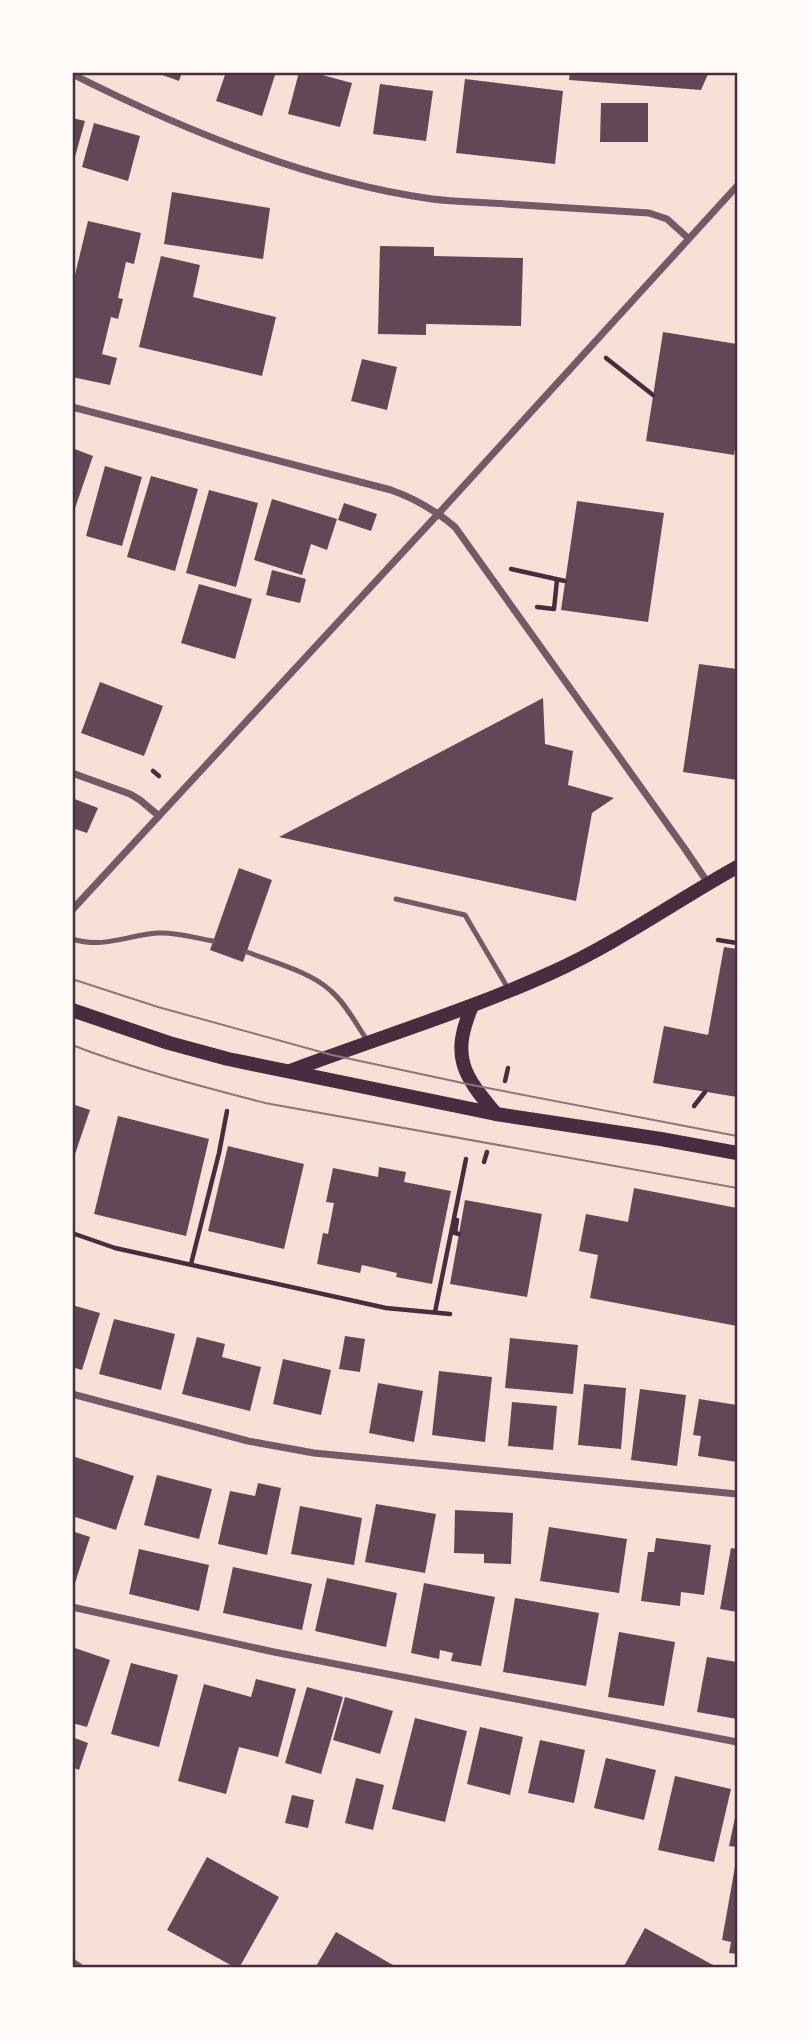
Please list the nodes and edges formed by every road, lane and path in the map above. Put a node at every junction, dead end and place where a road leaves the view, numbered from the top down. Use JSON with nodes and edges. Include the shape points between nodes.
{"nodes":[{"id":1,"x":72,"y":74,"type":"edge"},
{"id":2,"x":737,"y":186,"type":"edge"},
{"id":3,"x":688,"y":238,"type":"junction"},
{"id":4,"x":605,"y":358,"type":"dead end"},
{"id":5,"x":653,"y":395,"type":"dead end"},
{"id":6,"x":72,"y":407,"type":"edge"},
{"id":7,"x":439,"y":513,"type":"junction"},
{"id":8,"x":511,"y":569,"type":"dead end"},
{"id":9,"x":557,"y":580,"type":"junction"},
{"id":10,"x":565,"y":581,"type":"dead end"},
{"id":11,"x":537,"y":607,"type":"dead end"},
{"id":12,"x":153,"y":771,"type":"dead end"},
{"id":13,"x":72,"y":773,"type":"edge"},
{"id":14,"x":159,"y":776,"type":"dead end"},
{"id":15,"x":159,"y":816,"type":"junction"},
{"id":16,"x":737,"y":867,"type":"edge"},
{"id":17,"x":708,"y":883,"type":"junction"},
{"id":18,"x":396,"y":899,"type":"dead end"},
{"id":19,"x":72,"y":910,"type":"edge"},
{"id":20,"x":72,"y":939,"type":"edge"},
{"id":21,"x":719,"y":940,"type":"dead end"},
{"id":22,"x":213,"y":941,"type":"dead end"},
{"id":23,"x":737,"y":943,"type":"edge"},
{"id":24,"x":247,"y":952,"type":"dead end"},
{"id":25,"x":509,"y":990,"type":"junction"},
{"id":26,"x":472,"y":1006,"type":"junction"},
{"id":27,"x":72,"y":1010,"type":"edge"},
{"id":28,"x":369,"y":1041,"type":"junction"},
{"id":29,"x":508,"y":1068,"type":"dead end"},
{"id":30,"x":288,"y":1072,"type":"junction"},
{"id":31,"x":505,"y":1081,"type":"dead end"},
{"id":32,"x":705,"y":1091,"type":"dead end"},
{"id":33,"x":694,"y":1106,"type":"dead end"},
{"id":34,"x":227,"y":1111,"type":"dead end"},
{"id":35,"x":496,"y":1114,"type":"junction"},
{"id":36,"x":487,"y":1152,"type":"dead end"},
{"id":37,"x":737,"y":1153,"type":"edge"},
{"id":38,"x":466,"y":1159,"type":"dead end"},
{"id":39,"x":484,"y":1162,"type":"dead end"},
{"id":40,"x":454,"y":1219,"type":"junction"},
{"id":41,"x":72,"y":1233,"type":"edge"},
{"id":42,"x":459,"y":1234,"type":"dead end"},
{"id":43,"x":191,"y":1264,"type":"junction"},
{"id":44,"x":435,"y":1312,"type":"junction"},
{"id":45,"x":450,"y":1314,"type":"dead end"},
{"id":46,"x":72,"y":1394,"type":"edge"},
{"id":47,"x":737,"y":1494,"type":"edge"},
{"id":48,"x":72,"y":1607,"type":"edge"},
{"id":49,"x":737,"y":1742,"type":"edge"},
{"id":50,"x":72,"y":1965,"type":"edge"},
{"id":51,"x":77,"y":1968,"type":"edge"}],
"edges":[{"from":1,"to":3,"type":"street","via":[[221,139],[366,187],[433,199],[649,213],[667,219]]},
{"from":2,"to":3,"type":"street"},
{"from":3,"to":7,"type":"street"},
{"from":4,"to":5,"type":"path"},
{"from":6,"to":7,"type":"street","via":[[391,490]]},
{"from":7,"to":15,"type":"street"},
{"from":7,"to":17,"type":"street","via":[[455,527]]},
{"from":8,"to":9,"type":"path"},
{"from":9,"to":10,"type":"path"},
{"from":9,"to":11,"type":"path","via":[[554,609]]},
{"from":12,"to":14,"type":"path"},
{"from":13,"to":15,"type":"street","via":[[130,794]]},
{"from":15,"to":19,"type":"street"},
{"from":16,"to":17,"type":"main road"},
{"from":17,"to":25,"type":"main road","via":[[607,944]]},
{"from":18,"to":25,"type":"lane","via":[[465,915]]},
{"from":20,"to":22,"type":"lane","via":[[93,944],[159,933]]},
{"from":21,"to":23,"type":"path"},
{"from":24,"to":28,"type":"lane","via":[[330,990]]},
{"from":25,"to":26,"type":"main road"},
{"from":26,"to":28,"type":"main road"},
{"from":26,"to":35,"type":"main road","via":[[463,1030],[461,1058],[472,1085]]},
{"from":27,"to":30,"type":"main road","via":[[169,1043]]},
{"from":28,"to":30,"type":"main road"},
{"from":29,"to":31,"type":"path"},
{"from":30,"to":35,"type":"main road"},
{"from":32,"to":33,"type":"path"},
{"from":34,"to":43,"type":"path"},
{"from":35,"to":37,"type":"main road"},
{"from":36,"to":39,"type":"path"},
{"from":38,"to":40,"type":"path"},
{"from":40,"to":42,"type":"path"},
{"from":40,"to":44,"type":"path"},
{"from":41,"to":43,"type":"path","via":[[114,1248]]},
{"from":43,"to":44,"type":"path","via":[[386,1308]]},
{"from":44,"to":45,"type":"path"},
{"from":46,"to":47,"type":"street","via":[[248,1441],[314,1453]]},
{"from":48,"to":49,"type":"street","via":[[274,1652]]},
{"from":50,"to":51,"type":"street"}]}
